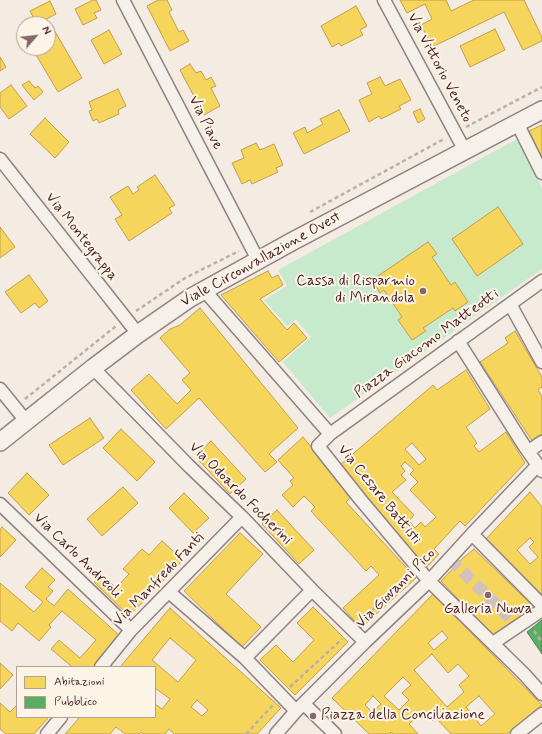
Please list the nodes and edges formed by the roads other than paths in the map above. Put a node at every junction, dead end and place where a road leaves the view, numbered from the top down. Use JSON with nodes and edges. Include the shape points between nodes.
{"nodes":[{"id":1,"x":123,"y":0,"type":"edge"},
{"id":2,"x":384,"y":0,"type":"edge"},
{"id":3,"x":542,"y":110,"type":"edge"},
{"id":4,"x":517,"y":123,"type":"junction"},
{"id":5,"x":465,"y":151,"type":"junction"},
{"id":6,"x":0,"y":159,"type":"edge"},
{"id":7,"x":542,"y":173,"type":"edge"},
{"id":8,"x":258,"y":260,"type":"junction"},
{"id":9,"x":541,"y":285,"type":"edge"},
{"id":10,"x":204,"y":290,"type":"junction"},
{"id":11,"x":510,"y":304,"type":"junction"},
{"id":12,"x":138,"y":334,"type":"junction"},
{"id":13,"x":458,"y":341,"type":"junction"},
{"id":14,"x":542,"y":362,"type":"edge"},
{"id":15,"x":93,"y":368,"type":"junction"},
{"id":16,"x":0,"y":389,"type":"edge"},
{"id":17,"x":26,"y":421,"type":"junction"},
{"id":18,"x":330,"y":434,"type":"junction"},
{"id":19,"x":0,"y":442,"type":"edge"},
{"id":20,"x":542,"y":442,"type":"edge"},
{"id":21,"x":529,"y":451,"type":"junction"},
{"id":22,"x":540,"y":468,"type":"edge"},
{"id":23,"x":0,"y":504,"type":"edge"},
{"id":24,"x":242,"y":517,"type":"junction"},
{"id":25,"x":472,"y":534,"type":"junction"},
{"id":26,"x":429,"y":581,"type":"junction"},
{"id":27,"x":312,"y":590,"type":"junction"},
{"id":28,"x":169,"y":592,"type":"junction"},
{"id":29,"x":542,"y":605,"type":"edge"},
{"id":30,"x":542,"y":610,"type":"edge"},
{"id":31,"x":131,"y":630,"type":"junction"},
{"id":32,"x":365,"y":642,"type":"junction"},
{"id":33,"x":493,"y":643,"type":"junction"},
{"id":34,"x":245,"y":658,"type":"junction"},
{"id":35,"x":102,"y":666,"type":"edge"},
{"id":36,"x":542,"y":694,"type":"edge"},
{"id":37,"x":300,"y":707,"type":"junction"},
{"id":38,"x":542,"y":714,"type":"edge"},
{"id":39,"x":60,"y":718,"type":"edge"},
{"id":40,"x":279,"y":733,"type":"edge"},
{"id":41,"x":47,"y":734,"type":"edge"},
{"id":42,"x":335,"y":734,"type":"edge"},
{"id":43,"x":517,"y":734,"type":"edge"}],
"edges":[{"from":1,"to":8,"type":"street","name":"Via Piave"},
{"from":2,"to":5,"type":"street","name":"Via Vittorio Veneto"},
{"from":3,"to":4,"type":"main road","name":"Viale Circonvallazione Ovest"},
{"from":4,"to":5,"type":"main road","name":"Viale Circonvallazione Ovest"},
{"from":4,"to":7,"type":"street"},
{"from":5,"to":8,"type":"main road","name":"Viale Circonvallazione Ovest"},
{"from":6,"to":12,"type":"street","name":"Via Montegrappa"},
{"from":8,"to":10,"type":"main road","name":"Viale Circonvallazione Ovest"},
{"from":9,"to":11,"type":"street","name":"Piazza Giacomo Matteotti"},
{"from":10,"to":12,"type":"main road","name":"Viale Circonvallazione Ovest"},
{"from":10,"to":18,"type":"street","name":"Via Cesare Battisti"},
{"from":11,"to":13,"type":"street","name":"Piazza Giacomo Matteotti"},
{"from":11,"to":14,"type":"street"},
{"from":12,"to":15,"type":"main road","name":"Viale Circonvallazione Ovest"},
{"from":13,"to":18,"type":"street","name":"Piazza Giacomo Matteotti"},
{"from":13,"to":21,"type":"street"},
{"from":15,"to":17,"type":"main road","name":"Viale Circonvallazione Ovest"},
{"from":15,"to":24,"type":"street","name":"Via Odoardo Focherini"},
{"from":16,"to":17,"type":"street"},
{"from":17,"to":19,"type":"main road","name":"Viale Circonvallazione Ovest"},
{"from":18,"to":26,"type":"street","name":"Via Cesare Battisti","via":[[318,446]]},
{"from":20,"to":21,"type":"street"},
{"from":21,"to":22,"type":"street"},
{"from":22,"to":25,"type":"street","name":"Via Giovanni Pico"},
{"from":23,"to":31,"type":"street","name":"Via Carlo Andreoli"},
{"from":24,"to":27,"type":"street","name":"Via Odoardo Focherini"},
{"from":24,"to":28,"type":"street","name":"Via Manfredo Fanti"},
{"from":25,"to":26,"type":"street","name":"Via Giovanni Pico"},
{"from":25,"to":29,"type":"street"},
{"from":26,"to":32,"type":"street","name":"Via Giovanni Pico"},
{"from":26,"to":33,"type":"street","name":"Via Cesare Battisti"},
{"from":27,"to":32,"type":"street","name":"Via Odoardo Focherini"},
{"from":27,"to":34,"type":"street"},
{"from":28,"to":31,"type":"street","name":"Via Manfredo Fanti"},
{"from":28,"to":34,"type":"street"},
{"from":30,"to":33,"type":"street"},
{"from":31,"to":35,"type":"street","name":"Via Manfredo Fanti"},
{"from":32,"to":37,"type":"street","name":"Via Giovanni Pico"},
{"from":33,"to":36,"type":"street","name":"Via Cesare Battisti"},
{"from":34,"to":37,"type":"street","via":[[281,696]]},
{"from":37,"to":40,"type":"street","name":"Via Giovanni Pico"},
{"from":37,"to":42,"type":"street"},
{"from":38,"to":43,"type":"street"},
{"from":39,"to":41,"type":"street"}]}
